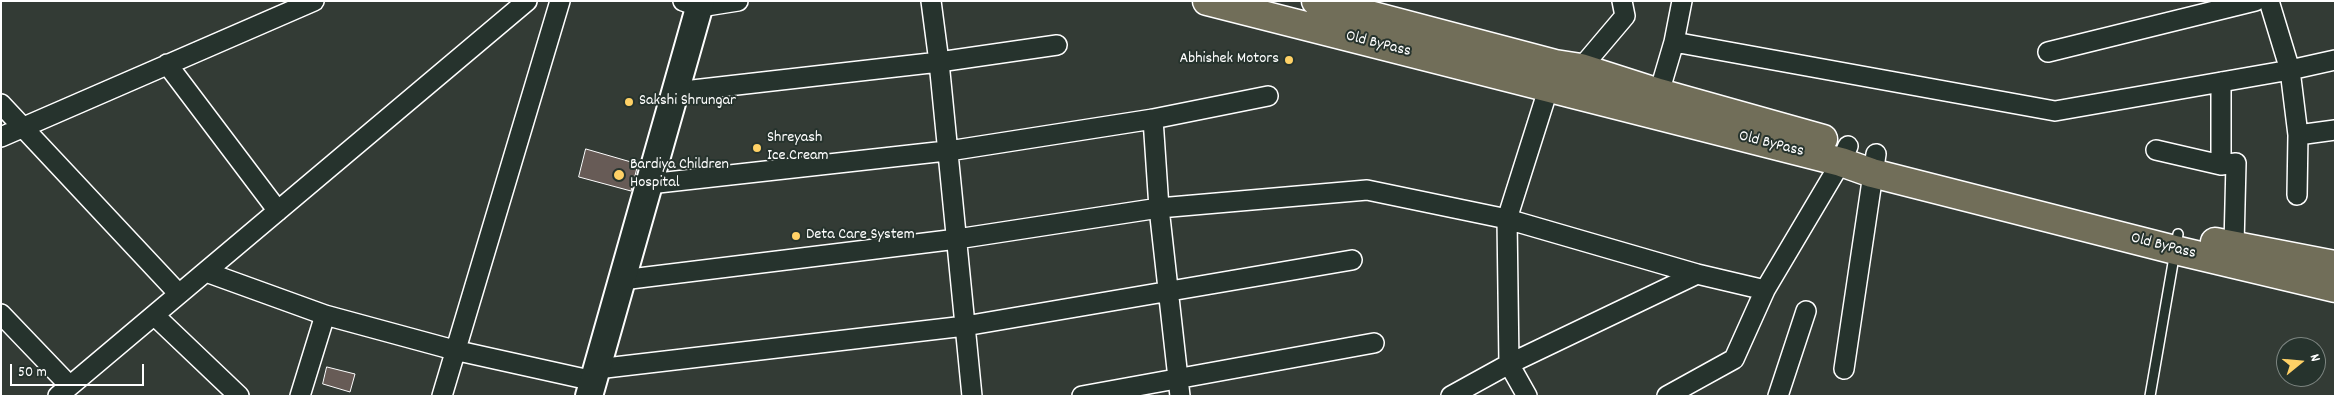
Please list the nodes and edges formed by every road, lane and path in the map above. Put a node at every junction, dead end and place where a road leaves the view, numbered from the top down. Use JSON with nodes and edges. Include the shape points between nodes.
{"nodes":[{"id":1,"x":314,"y":1,"type":"edge"},
{"id":2,"x":527,"y":1,"type":"edge"},
{"id":3,"x":560,"y":1,"type":"edge"},
{"id":4,"x":738,"y":1,"type":"edge"},
{"id":5,"x":932,"y":1,"type":"edge"},
{"id":6,"x":1207,"y":1,"type":"edge"},
{"id":7,"x":1316,"y":1,"type":"edge"},
{"id":8,"x":1622,"y":1,"type":"edge"},
{"id":9,"x":1682,"y":1,"type":"edge"},
{"id":10,"x":2255,"y":1,"type":"edge"},
{"id":11,"x":2269,"y":1,"type":"edge"},
{"id":12,"x":694,"y":3,"type":"edge"},
{"id":13,"x":1317,"y":29,"type":"junction"},
{"id":14,"x":1674,"y":42,"type":"junction"},
{"id":15,"x":1057,"y":45,"type":"dead end"},
{"id":16,"x":2048,"y":52,"type":"dead end"},
{"id":17,"x":2335,"y":60,"type":"edge"},
{"id":18,"x":939,"y":62,"type":"junction"},
{"id":19,"x":167,"y":64,"type":"junction"},
{"id":20,"x":2290,"y":70,"type":"junction"},
{"id":21,"x":1563,"y":78,"type":"junction"},
{"id":22,"x":2221,"y":82,"type":"junction"},
{"id":23,"x":675,"y":92,"type":"junction"},
{"id":24,"x":1268,"y":96,"type":"dead end"},
{"id":25,"x":1,"y":104,"type":"edge"},
{"id":26,"x":1656,"y":104,"type":"junction"},
{"id":27,"x":1153,"y":119,"type":"junction"},
{"id":28,"x":24,"y":127,"type":"junction"},
{"id":29,"x":2335,"y":130,"type":"edge"},
{"id":30,"x":2298,"y":135,"type":"junction"},
{"id":31,"x":1,"y":136,"type":"edge"},
{"id":32,"x":948,"y":150,"type":"junction"},
{"id":33,"x":2156,"y":150,"type":"dead end"},
{"id":34,"x":1844,"y":154,"type":"junction"},
{"id":35,"x":1874,"y":163,"type":"junction"},
{"id":36,"x":2221,"y":165,"type":"junction"},
{"id":37,"x":649,"y":184,"type":"junction"},
{"id":38,"x":2297,"y":195,"type":"dead end"},
{"id":39,"x":1159,"y":208,"type":"junction"},
{"id":40,"x":278,"y":211,"type":"junction"},
{"id":41,"x":1507,"y":219,"type":"junction"},
{"id":42,"x":957,"y":239,"type":"junction"},
{"id":43,"x":2176,"y":242,"type":"junction"},
{"id":44,"x":2234,"y":245,"type":"junction"},
{"id":45,"x":1352,"y":260,"type":"dead end"},
{"id":46,"x":2335,"y":266,"type":"edge"},
{"id":47,"x":206,"y":272,"type":"junction"},
{"id":48,"x":1697,"y":274,"type":"junction"},
{"id":49,"x":622,"y":280,"type":"junction"},
{"id":50,"x":2335,"y":288,"type":"edge"},
{"id":51,"x":1765,"y":290,"type":"junction"},
{"id":52,"x":1167,"y":292,"type":"junction"},
{"id":53,"x":179,"y":294,"type":"junction"},
{"id":54,"x":1806,"y":310,"type":"dead end"},
{"id":55,"x":1,"y":314,"type":"edge"},
{"id":56,"x":154,"y":315,"type":"junction"},
{"id":57,"x":325,"y":315,"type":"junction"},
{"id":58,"x":965,"y":326,"type":"junction"},
{"id":59,"x":1374,"y":343,"type":"dead end"},
{"id":60,"x":454,"y":350,"type":"junction"},
{"id":61,"x":1509,"y":364,"type":"junction"},
{"id":62,"x":1844,"y":369,"type":"dead end"},
{"id":63,"x":593,"y":382,"type":"edge"},
{"id":64,"x":1180,"y":387,"type":"edge"},
{"id":65,"x":64,"y":391,"type":"edge"},
{"id":66,"x":239,"y":396,"type":"edge"},
{"id":67,"x":300,"y":396,"type":"edge"},
{"id":68,"x":442,"y":396,"type":"edge"},
{"id":69,"x":972,"y":396,"type":"edge"},
{"id":70,"x":1082,"y":396,"type":"edge"},
{"id":71,"x":1451,"y":396,"type":"edge"},
{"id":72,"x":1527,"y":396,"type":"edge"},
{"id":73,"x":1667,"y":396,"type":"edge"},
{"id":74,"x":1778,"y":396,"type":"edge"},
{"id":75,"x":2150,"y":396,"type":"edge"}],
"edges":[{"from":1,"to":19,"type":"street"},
{"from":2,"to":40,"type":"street"},
{"from":3,"to":60,"type":"street"},
{"from":4,"to":12,"type":"street"},
{"from":5,"to":18,"type":"street"},
{"from":6,"to":13,"type":"main road","name":"Old ByPass"},
{"from":7,"to":13,"type":"street"},
{"from":7,"to":21,"type":"main road","name":"Old ByPass"},
{"from":8,"to":21,"type":"street","via":[[1625,16]]},
{"from":9,"to":14,"type":"street"},
{"from":10,"to":16,"type":"street"},
{"from":11,"to":20,"type":"street"},
{"from":12,"to":23,"type":"main road"},
{"from":13,"to":21,"type":"main road","name":"Old ByPass"},
{"from":14,"to":22,"type":"street","via":[[2055,111]]},
{"from":14,"to":26,"type":"street"},
{"from":15,"to":18,"type":"street"},
{"from":17,"to":20,"type":"street"},
{"from":18,"to":23,"type":"street"},
{"from":18,"to":32,"type":"street"},
{"from":19,"to":28,"type":"street"},
{"from":19,"to":40,"type":"street"},
{"from":20,"to":22,"type":"street"},
{"from":20,"to":30,"type":"street"},
{"from":21,"to":26,"type":"main road","name":"Old ByPass"},
{"from":21,"to":41,"type":"street"},
{"from":22,"to":36,"type":"street"},
{"from":23,"to":37,"type":"main road"},
{"from":24,"to":27,"type":"street"},
{"from":25,"to":28,"type":"street"},
{"from":26,"to":34,"type":"main road","name":"Old ByPass"},
{"from":27,"to":32,"type":"street"},
{"from":27,"to":39,"type":"street"},
{"from":28,"to":31,"type":"street"},
{"from":28,"to":53,"type":"street"},
{"from":29,"to":30,"type":"street"},
{"from":30,"to":38,"type":"street"},
{"from":32,"to":37,"type":"street"},
{"from":32,"to":42,"type":"street"},
{"from":33,"to":36,"type":"street"},
{"from":34,"to":35,"type":"main road","name":"Old ByPass"},
{"from":34,"to":51,"type":"street"},
{"from":35,"to":43,"type":"main road","name":"Old ByPass","via":[[2125,224]]},
{"from":35,"to":62,"type":"street"},
{"from":36,"to":44,"type":"street","via":[[2236,163]]},
{"from":37,"to":49,"type":"main road"},
{"from":39,"to":41,"type":"street","via":[[1367,190]]},
{"from":39,"to":42,"type":"street"},
{"from":39,"to":52,"type":"street"},
{"from":40,"to":47,"type":"street"},
{"from":41,"to":48,"type":"street"},
{"from":41,"to":61,"type":"street"},
{"from":42,"to":49,"type":"street"},
{"from":42,"to":58,"type":"street"},
{"from":43,"to":44,"type":"main road","name":"Old ByPass"},
{"from":43,"to":50,"type":"main road","name":"Old ByPass"},
{"from":43,"to":75,"type":"lane"},
{"from":44,"to":46,"type":"main road","name":"Old ByPass"},
{"from":45,"to":52,"type":"street"},
{"from":47,"to":53,"type":"street"},
{"from":47,"to":57,"type":"street"},
{"from":48,"to":51,"type":"street"},
{"from":48,"to":61,"type":"street"},
{"from":49,"to":63,"type":"main road"},
{"from":51,"to":73,"type":"street","via":[[1734,359]]},
{"from":52,"to":58,"type":"street"},
{"from":52,"to":64,"type":"street"},
{"from":53,"to":56,"type":"street"},
{"from":54,"to":74,"type":"street"},
{"from":55,"to":65,"type":"street"},
{"from":56,"to":65,"type":"street"},
{"from":56,"to":66,"type":"street"},
{"from":57,"to":60,"type":"street"},
{"from":57,"to":67,"type":"street"},
{"from":58,"to":63,"type":"street"},
{"from":58,"to":69,"type":"street"},
{"from":59,"to":64,"type":"street"},
{"from":60,"to":63,"type":"street"},
{"from":60,"to":68,"type":"street"},
{"from":61,"to":71,"type":"street"},
{"from":61,"to":72,"type":"street"},
{"from":64,"to":70,"type":"street"}]}
